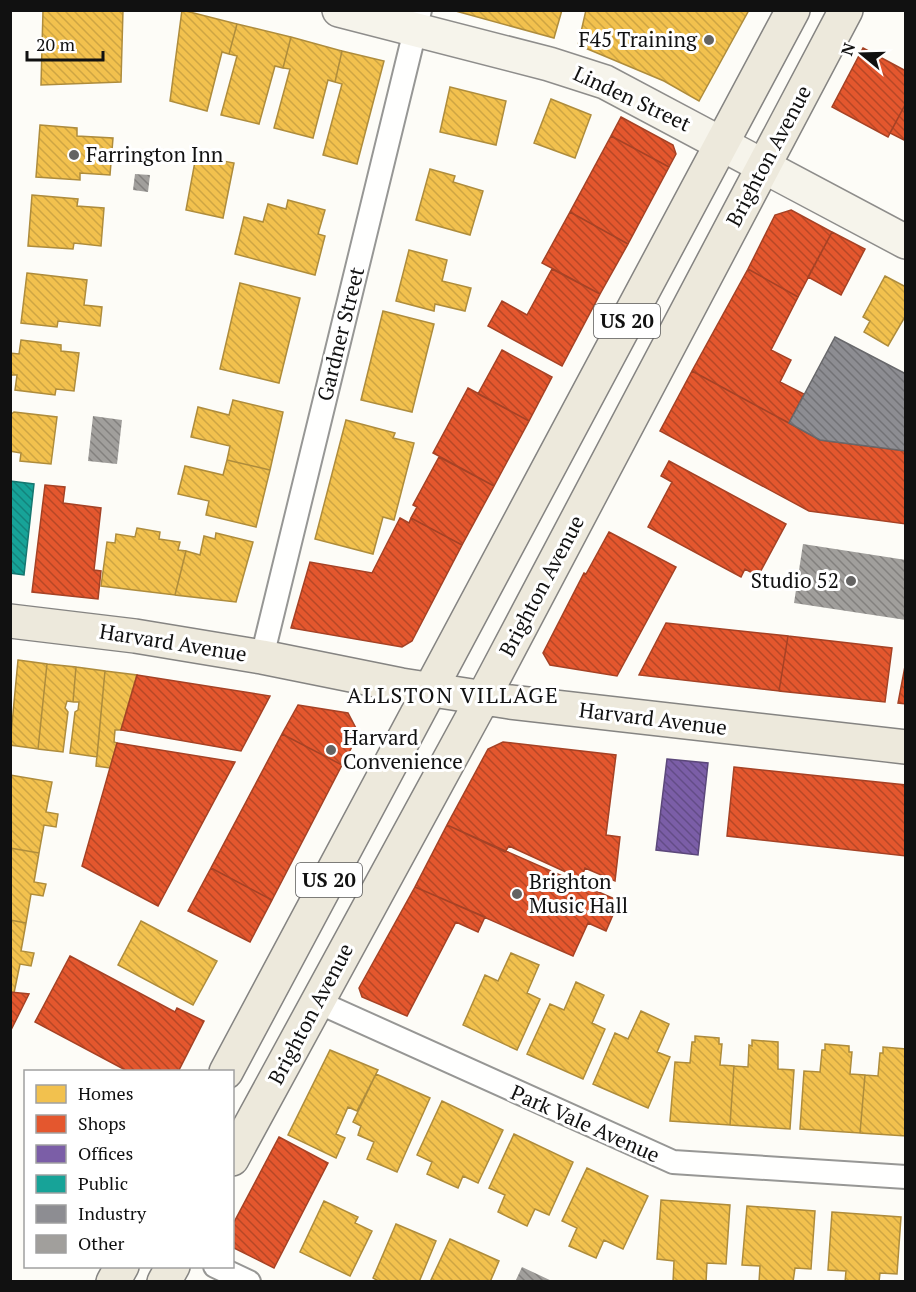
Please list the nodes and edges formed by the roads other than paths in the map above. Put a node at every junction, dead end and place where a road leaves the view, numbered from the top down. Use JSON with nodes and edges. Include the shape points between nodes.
{"nodes":[{"id":1,"x":339,"y":10,"type":"edge"},
{"id":2,"x":793,"y":10,"type":"edge"},
{"id":3,"x":846,"y":10,"type":"edge"},
{"id":4,"x":418,"y":20,"type":"edge"},
{"id":5,"x":722,"y":142,"type":"junction"},
{"id":6,"x":764,"y":165,"type":"junction"},
{"id":7,"x":906,"y":242,"type":"edge"},
{"id":8,"x":10,"y":621,"type":"edge"},
{"id":9,"x":262,"y":657,"type":"junction"},
{"id":10,"x":432,"y":689,"type":"junction"},
{"id":11,"x":483,"y":698,"type":"junction"},
{"id":12,"x":906,"y":747,"type":"edge"},
{"id":13,"x":318,"y":1002,"type":"junction"},
{"id":14,"x":227,"y":1070,"type":"edge"},
{"id":15,"x":234,"y":1155,"type":"edge"},
{"id":16,"x":906,"y":1177,"type":"edge"},
{"id":17,"x":172,"y":1268,"type":"edge"},
{"id":18,"x":220,"y":1268,"type":"edge"},
{"id":19,"x":164,"y":1281,"type":"edge"},
{"id":20,"x":249,"y":1281,"type":"edge"}],
"edges":[{"from":1,"to":4,"type":"street","name":"Linden Street"},
{"from":2,"to":5,"type":"main road","number":"US 20"},
{"from":3,"to":6,"type":"main road","name":"Brighton Avenue","number":"US 20"},
{"from":4,"to":5,"type":"street","name":"Linden Street","via":[[577,71]]},
{"from":4,"to":9,"type":"street","name":"Gardner Street"},
{"from":5,"to":6,"type":"street","name":"Linden Street"},
{"from":5,"to":10,"type":"main road","number":"US 20"},
{"from":6,"to":7,"type":"street","name":"Linden Street"},
{"from":6,"to":11,"type":"main road","name":"Brighton Avenue","number":"US 20"},
{"from":8,"to":9,"type":"main road","name":"Harvard Avenue"},
{"from":9,"to":10,"type":"main road","name":"Harvard Avenue"},
{"from":10,"to":11,"type":"main road","name":"Harvard Avenue"},
{"from":10,"to":14,"type":"main road","number":"US 20"},
{"from":11,"to":12,"type":"main road","name":"Harvard Avenue"},
{"from":11,"to":13,"type":"main road","name":"Brighton Avenue","number":"US 20"},
{"from":13,"to":15,"type":"main road","name":"Brighton Avenue","number":"US 20"},
{"from":13,"to":16,"type":"street","name":"Park Vale Avenue","via":[[673,1162]]},
{"from":17,"to":19,"type":"main road"},
{"from":18,"to":20,"type":"street"}]}
